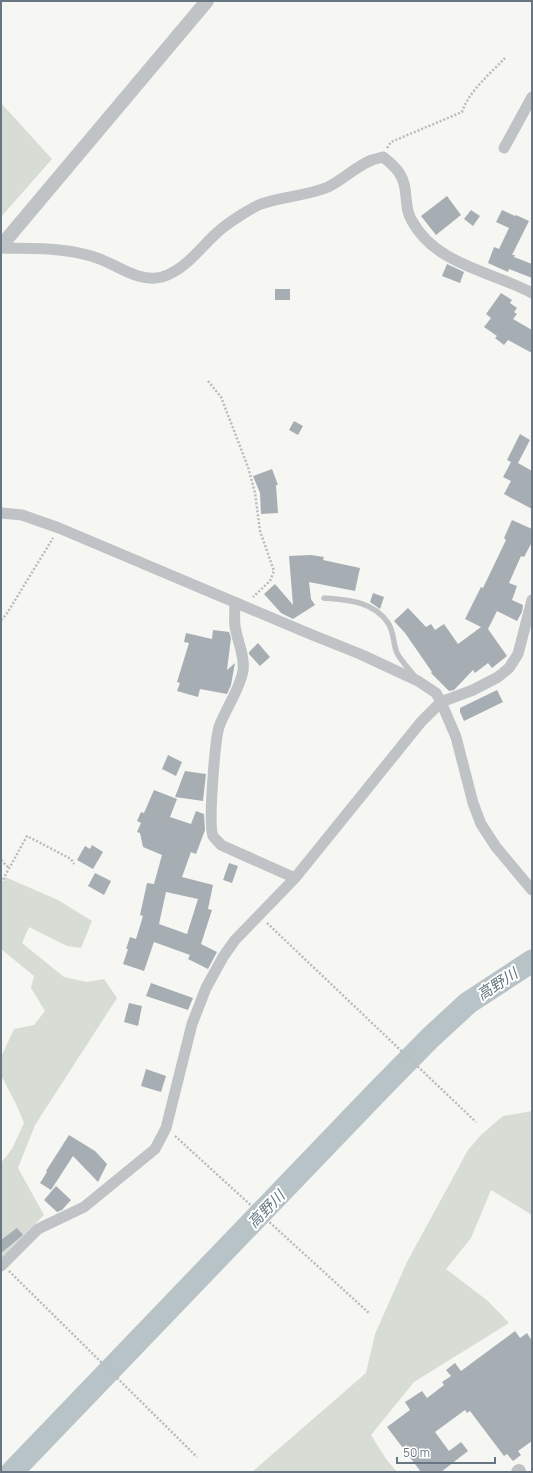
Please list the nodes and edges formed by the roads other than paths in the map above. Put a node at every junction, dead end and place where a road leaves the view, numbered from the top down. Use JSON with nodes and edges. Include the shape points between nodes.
{"nodes":[{"id":1,"x":207,"y":1,"type":"edge"},
{"id":2,"x":532,"y":97,"type":"edge"},
{"id":3,"x":504,"y":148,"type":"dead end"},
{"id":4,"x":1,"y":247,"type":"edge"},
{"id":5,"x":532,"y":293,"type":"edge"},
{"id":6,"x":1,"y":513,"type":"edge"},
{"id":7,"x":324,"y":598,"type":"dead end"},
{"id":8,"x":532,"y":600,"type":"edge"},
{"id":9,"x":240,"y":604,"type":"junction"},
{"id":10,"x":418,"y":681,"type":"junction"},
{"id":11,"x":441,"y":702,"type":"junction"},
{"id":12,"x":295,"y":878,"type":"junction"},
{"id":13,"x":532,"y":890,"type":"edge"},
{"id":14,"x":2,"y":1266,"type":"edge"}],
"edges":[{"from":1,"to":4,"type":"street"},
{"from":2,"to":3,"type":"street"},
{"from":4,"to":5,"type":"street","via":[[74,251],[147,279],[162,277],[194,257],[224,227],[260,205],[330,186],[371,160],[384,157],[394,165],[403,178],[407,210],[412,221],[423,237],[437,250],[454,261]]},
{"from":6,"to":9,"type":"street","via":[[22,515],[59,528]]},
{"from":7,"to":10,"type":"lane","via":[[350,600],[368,605],[380,614],[389,624],[398,653]]},
{"from":8,"to":11,"type":"street","via":[[518,654],[509,668],[474,690]]},
{"from":9,"to":10,"type":"street"},
{"from":9,"to":12,"type":"street","via":[[235,626],[243,671],[219,728],[215,746],[213,835],[221,845]]},
{"from":10,"to":11,"type":"street","via":[[436,693]]},
{"from":11,"to":12,"type":"street","via":[[421,722]]},
{"from":11,"to":13,"type":"street","via":[[456,737],[480,824]]},
{"from":12,"to":14,"type":"street","via":[[235,940],[206,988],[192,1024],[166,1128],[155,1149],[84,1207],[38,1229]]}]}
